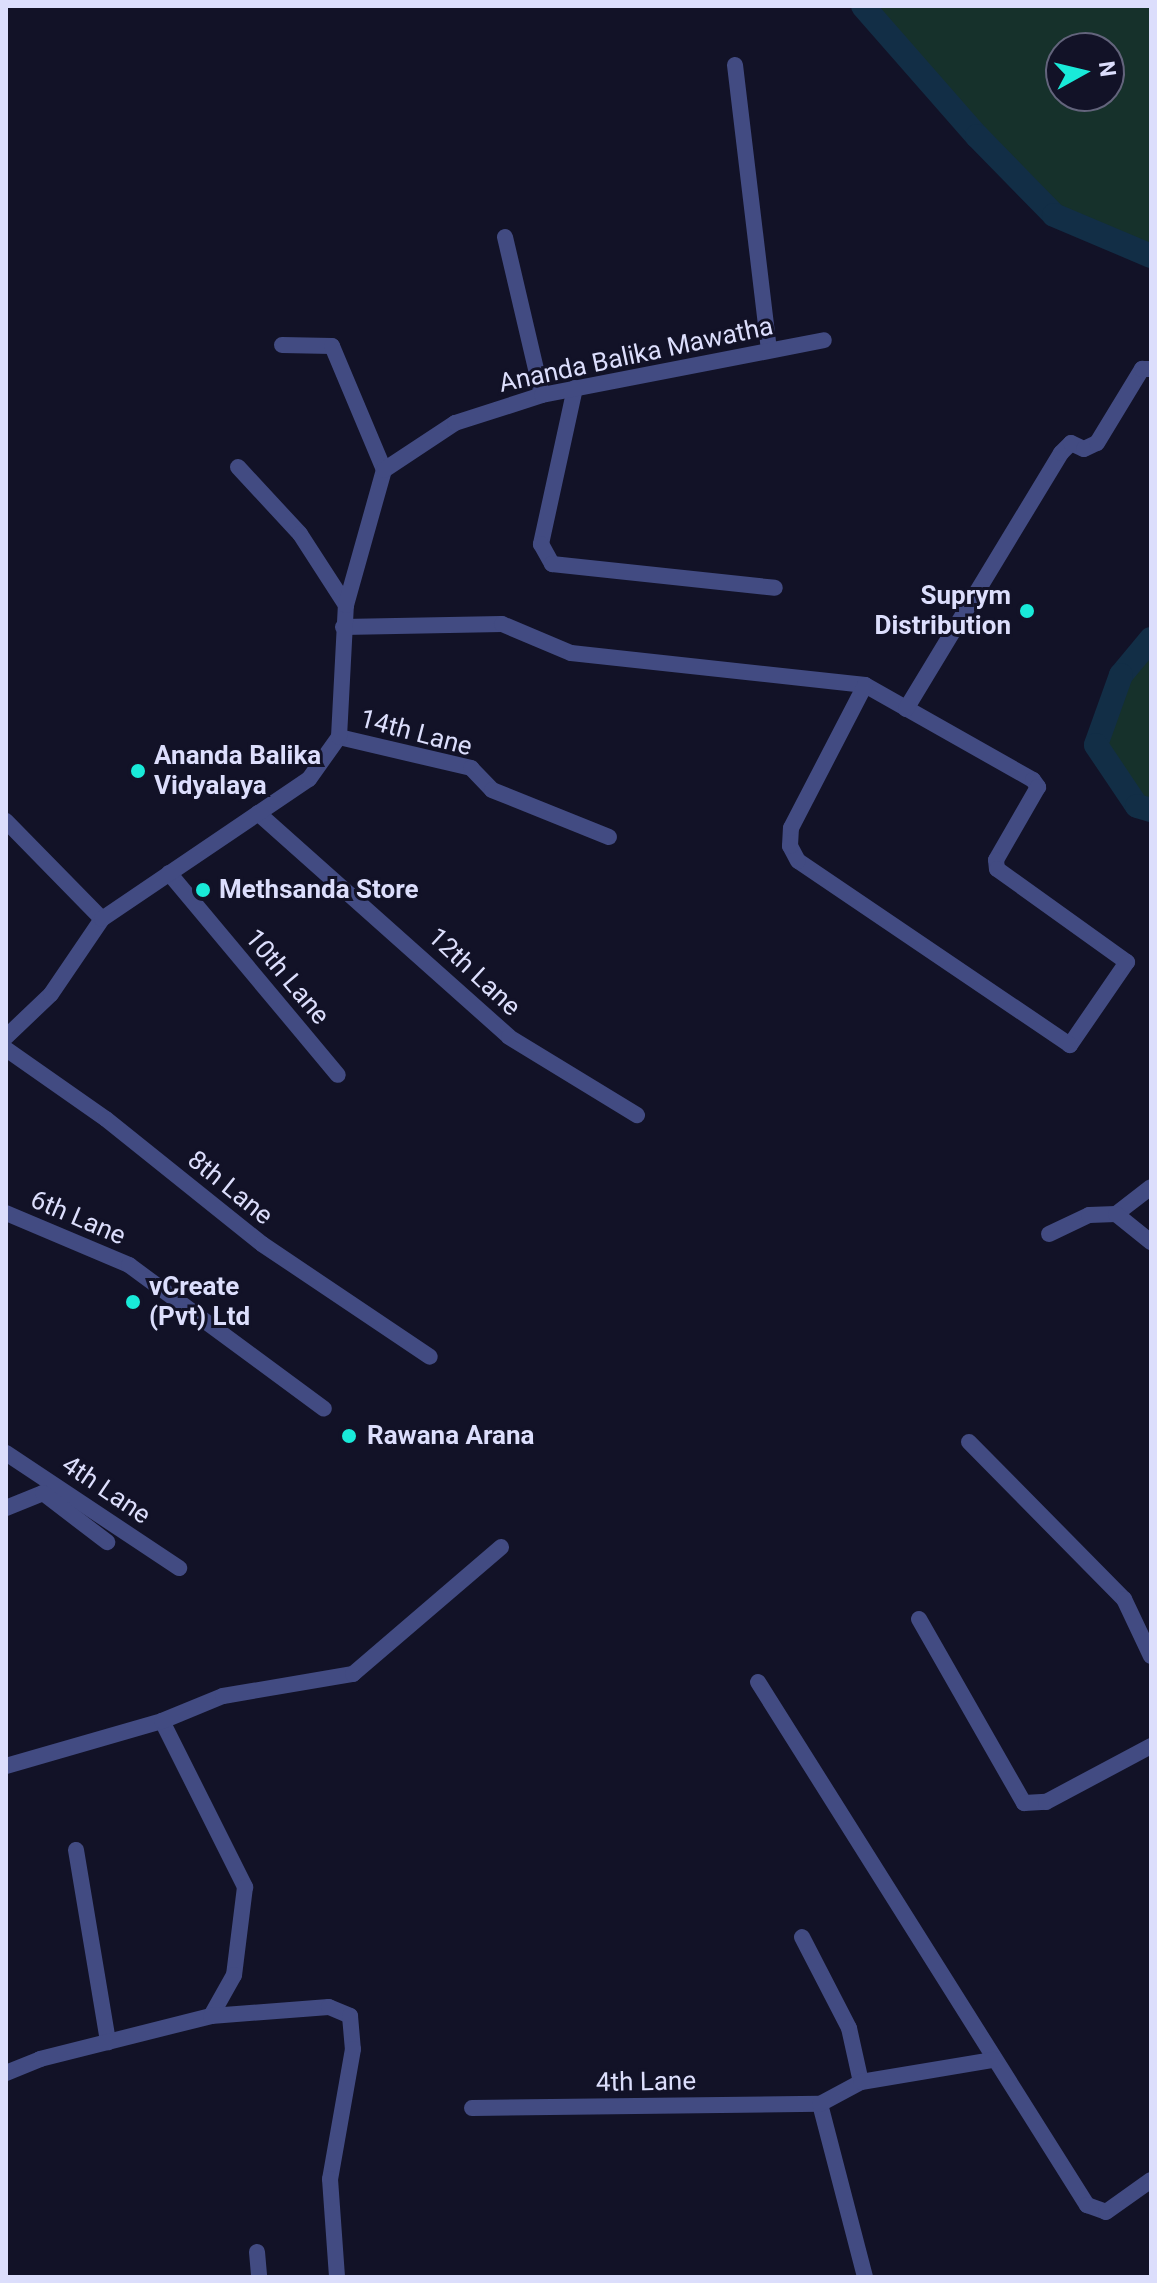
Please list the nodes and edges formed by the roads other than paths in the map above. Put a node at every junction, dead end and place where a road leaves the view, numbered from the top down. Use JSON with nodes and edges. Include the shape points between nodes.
{"nodes":[{"id":1,"x":735,"y":65,"type":"dead end"},
{"id":2,"x":505,"y":237,"type":"dead end"},
{"id":3,"x":824,"y":340,"type":"dead end"},
{"id":4,"x":282,"y":345,"type":"dead end"},
{"id":5,"x":769,"y":350,"type":"junction"},
{"id":6,"x":1151,"y":369,"type":"edge"},
{"id":7,"x":575,"y":388,"type":"junction"},
{"id":8,"x":542,"y":395,"type":"junction"},
{"id":9,"x":238,"y":467,"type":"dead end"},
{"id":10,"x":384,"y":470,"type":"junction"},
{"id":11,"x":775,"y":588,"type":"dead end"},
{"id":12,"x":346,"y":605,"type":"junction"},
{"id":13,"x":343,"y":627,"type":"junction"},
{"id":14,"x":865,"y":685,"type":"junction"},
{"id":15,"x":906,"y":709,"type":"junction"},
{"id":16,"x":339,"y":737,"type":"junction"},
{"id":17,"x":258,"y":813,"type":"junction"},
{"id":18,"x":6,"y":821,"type":"edge"},
{"id":19,"x":609,"y":837,"type":"dead end"},
{"id":20,"x":169,"y":873,"type":"junction"},
{"id":21,"x":102,"y":919,"type":"junction"},
{"id":22,"x":6,"y":1037,"type":"edge"},
{"id":23,"x":6,"y":1049,"type":"edge"},
{"id":24,"x":338,"y":1075,"type":"dead end"},
{"id":25,"x":637,"y":1115,"type":"dead end"},
{"id":26,"x":1151,"y":1187,"type":"edge"},
{"id":27,"x":6,"y":1213,"type":"edge"},
{"id":28,"x":1116,"y":1214,"type":"junction"},
{"id":29,"x":1049,"y":1234,"type":"dead end"},
{"id":30,"x":1151,"y":1242,"type":"edge"},
{"id":31,"x":430,"y":1357,"type":"dead end"},
{"id":32,"x":324,"y":1409,"type":"dead end"},
{"id":33,"x":969,"y":1442,"type":"dead end"},
{"id":34,"x":6,"y":1453,"type":"edge"},
{"id":35,"x":6,"y":1508,"type":"edge"},
{"id":36,"x":107,"y":1542,"type":"dead end"},
{"id":37,"x":501,"y":1547,"type":"dead end"},
{"id":38,"x":179,"y":1568,"type":"dead end"},
{"id":39,"x":919,"y":1619,"type":"dead end"},
{"id":40,"x":1151,"y":1656,"type":"edge"},
{"id":41,"x":758,"y":1682,"type":"dead end"},
{"id":42,"x":162,"y":1721,"type":"junction"},
{"id":43,"x":1151,"y":1746,"type":"edge"},
{"id":44,"x":6,"y":1766,"type":"edge"},
{"id":45,"x":76,"y":1850,"type":"dead end"},
{"id":46,"x":802,"y":1937,"type":"dead end"},
{"id":47,"x":211,"y":2016,"type":"junction"},
{"id":48,"x":108,"y":2042,"type":"junction"},
{"id":49,"x":993,"y":2060,"type":"junction"},
{"id":50,"x":6,"y":2073,"type":"edge"},
{"id":51,"x":861,"y":2082,"type":"junction"},
{"id":52,"x":820,"y":2104,"type":"junction"},
{"id":53,"x":472,"y":2108,"type":"dead end"},
{"id":54,"x":1151,"y":2180,"type":"edge"},
{"id":55,"x":257,"y":2252,"type":"dead end"},
{"id":56,"x":259,"y":2277,"type":"edge"},
{"id":57,"x":337,"y":2277,"type":"edge"},
{"id":58,"x":865,"y":2277,"type":"edge"}],
"edges":[{"from":1,"to":5,"type":"street"},
{"from":2,"to":8,"type":"street"},
{"from":3,"to":5,"type":"street","name":"Ananda Balika Mawatha"},
{"from":4,"to":10,"type":"street","via":[[332,346]]},
{"from":5,"to":7,"type":"street","name":"Ananda Balika Mawatha"},
{"from":6,"to":15,"type":"street","via":[[1142,369],[1097,443],[1084,449],[1071,443],[1061,453]]},
{"from":7,"to":8,"type":"street","name":"Ananda Balika Mawatha"},
{"from":7,"to":11,"type":"street","via":[[541,544],[552,564]]},
{"from":8,"to":10,"type":"street","name":"Ananda Balika Mawatha","via":[[455,423]]},
{"from":9,"to":12,"type":"street","via":[[300,534]]},
{"from":10,"to":12,"type":"street"},
{"from":12,"to":13,"type":"street"},
{"from":13,"to":14,"type":"street","via":[[502,624],[571,653]]},
{"from":13,"to":16,"type":"street"},
{"from":14,"to":15,"type":"street"},
{"from":14,"to":15,"type":"street","via":[[791,828],[790,846],[798,861],[1070,1045],[1127,962],[997,869],[996,860],[1038,787],[1033,780]]},
{"from":16,"to":17,"type":"street","via":[[309,779]]},
{"from":16,"to":19,"type":"street","name":"14th Lane","via":[[471,768],[492,790]]},
{"from":17,"to":20,"type":"street"},
{"from":17,"to":25,"type":"street","name":"12th Lane","via":[[509,1037]]},
{"from":18,"to":21,"type":"street"},
{"from":20,"to":21,"type":"street"},
{"from":20,"to":24,"type":"street","name":"10th Lane"},
{"from":21,"to":22,"type":"street","via":[[51,994]]},
{"from":23,"to":31,"type":"street","name":"8th Lane","via":[[106,1119],[262,1244]]},
{"from":26,"to":28,"type":"street"},
{"from":27,"to":32,"type":"street","name":"6th Lane","via":[[129,1265]]},
{"from":28,"to":29,"type":"street","via":[[1089,1215]]},
{"from":28,"to":30,"type":"street"},
{"from":33,"to":40,"type":"street","via":[[1124,1599]]},
{"from":34,"to":38,"type":"street","name":"4th Lane"},
{"from":35,"to":36,"type":"street","via":[[43,1493]]},
{"from":37,"to":42,"type":"street","via":[[353,1674],[223,1696]]},
{"from":39,"to":43,"type":"street","via":[[1024,1803],[1046,1802]]},
{"from":41,"to":49,"type":"street"},
{"from":42,"to":44,"type":"street"},
{"from":42,"to":47,"type":"street","via":[[245,1887],[234,1975]]},
{"from":45,"to":48,"type":"street"},
{"from":46,"to":51,"type":"street","via":[[849,2028]]},
{"from":47,"to":48,"type":"street"},
{"from":47,"to":57,"type":"street","via":[[329,2007],[350,2016],[353,2049],[330,2179]]},
{"from":48,"to":50,"type":"street"},
{"from":49,"to":51,"type":"street","name":"4th Lane"},
{"from":49,"to":54,"type":"street","via":[[1087,2205],[1106,2212]]},
{"from":51,"to":52,"type":"street","name":"4th Lane"},
{"from":52,"to":53,"type":"street","name":"4th Lane"},
{"from":52,"to":58,"type":"street"},
{"from":55,"to":56,"type":"street"}]}
